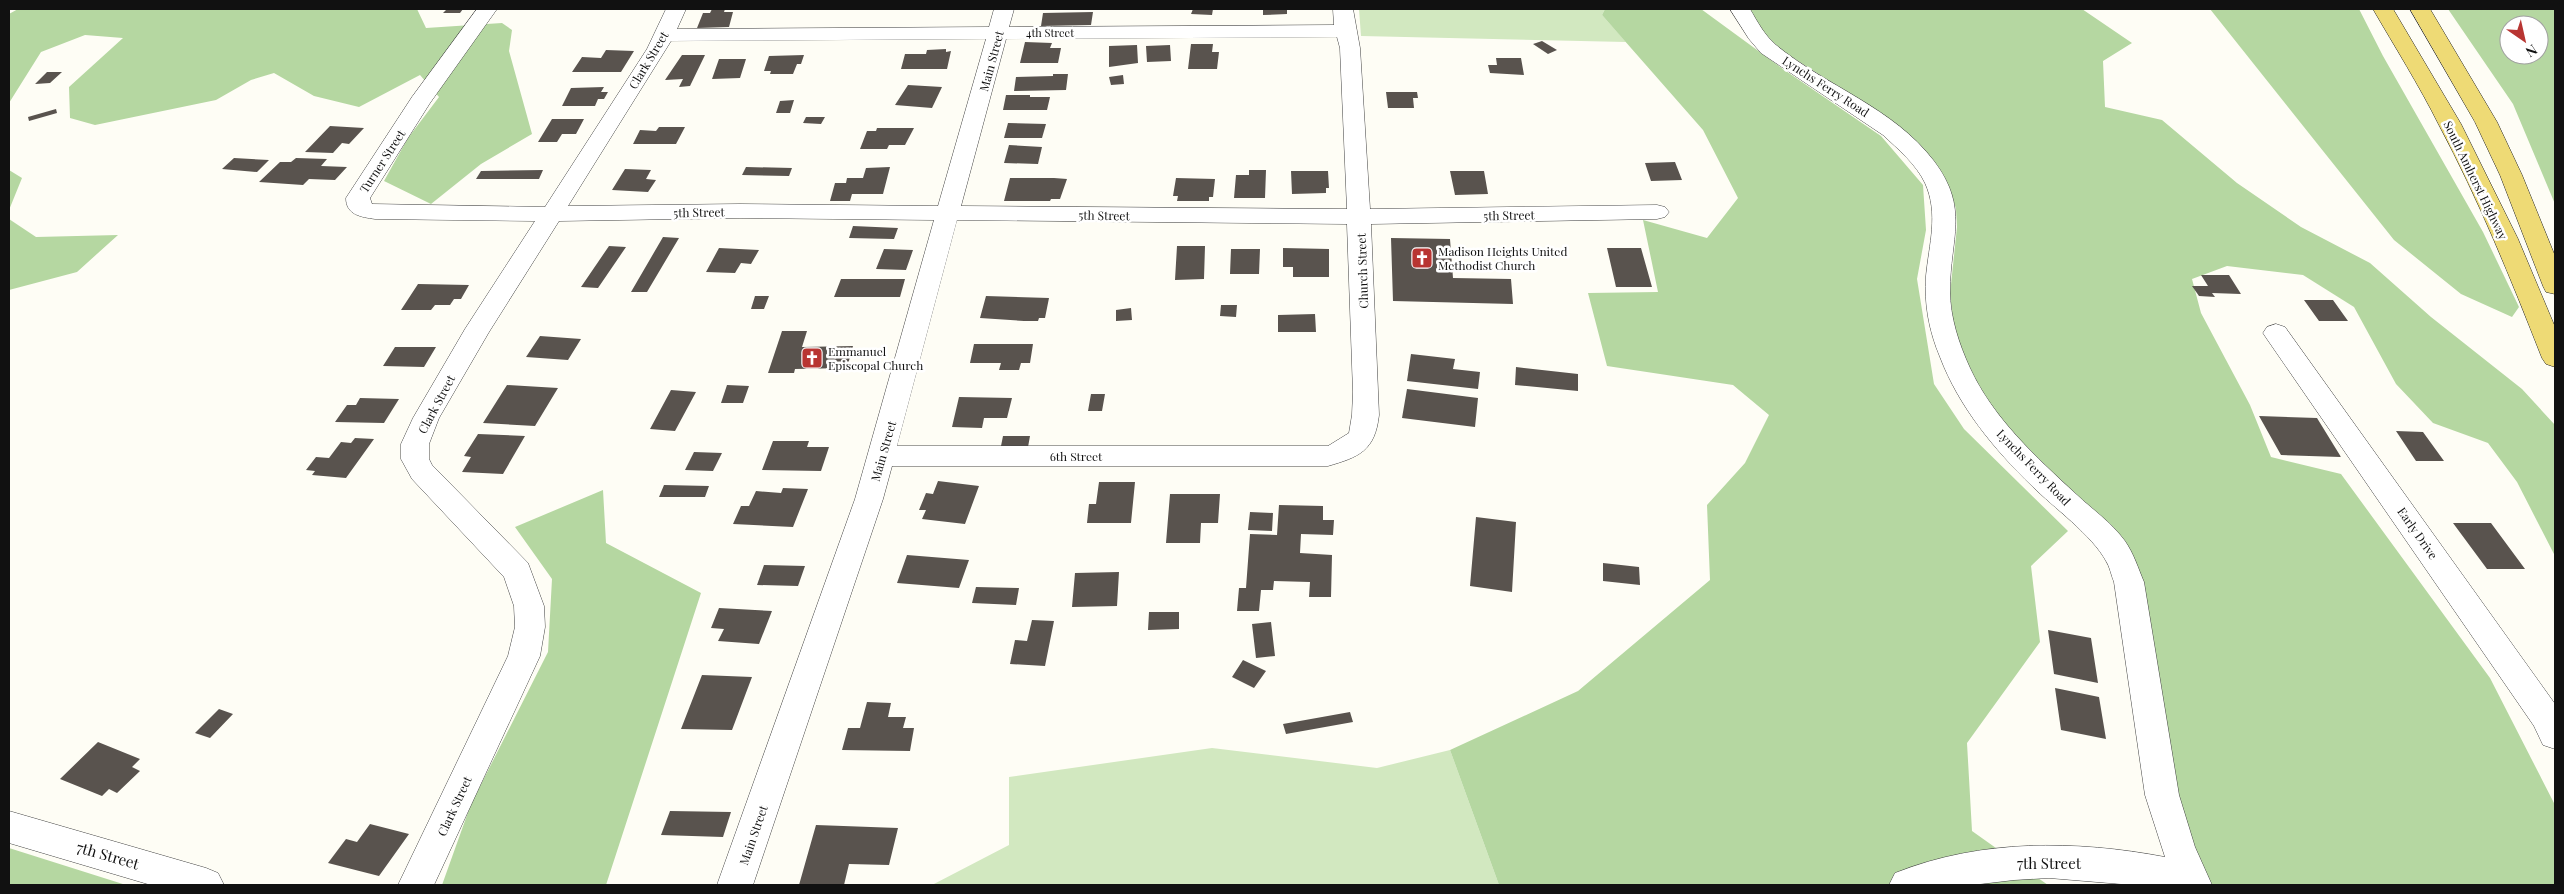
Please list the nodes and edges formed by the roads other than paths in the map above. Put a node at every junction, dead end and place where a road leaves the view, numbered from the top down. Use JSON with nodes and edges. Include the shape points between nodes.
{"nodes":[{"id":1,"x":487,"y":9,"type":"edge"},
{"id":2,"x":676,"y":9,"type":"edge"},
{"id":3,"x":1740,"y":9,"type":"edge"},
{"id":4,"x":2383,"y":9,"type":"edge"},
{"id":5,"x":2420,"y":9,"type":"edge"},
{"id":6,"x":1001,"y":20,"type":"edge"},
{"id":7,"x":1344,"y":20,"type":"edge"},
{"id":8,"x":664,"y":36,"type":"junction"},
{"id":9,"x":1657,"y":212,"type":"dead end"},
{"id":10,"x":950,"y":213,"type":"junction"},
{"id":11,"x":550,"y":214,"type":"junction"},
{"id":12,"x":1359,"y":217,"type":"junction"},
{"id":13,"x":2555,"y":286,"type":"edge"},
{"id":14,"x":2276,"y":333,"type":"dead end"},
{"id":15,"x":2555,"y":358,"type":"edge"},
{"id":16,"x":881,"y":456,"type":"junction"},
{"id":17,"x":1271,"y":456,"type":"joint"},
{"id":18,"x":2555,"y":735,"type":"edge"},
{"id":19,"x":9,"y":827,"type":"edge"},
{"id":20,"x":2193,"y":882,"type":"edge"},
{"id":21,"x":206,"y":885,"type":"edge"},
{"id":22,"x":416,"y":885,"type":"edge"},
{"id":23,"x":735,"y":885,"type":"edge"},
{"id":24,"x":1907,"y":885,"type":"edge"}],
"edges":[{"from":1,"to":11,"type":"street","name":"Turner Street","via":[[420,102],[358,198],[358,205],[375,212]]},
{"from":2,"to":8,"type":"street","name":"Clark Street"},
{"from":3,"to":20,"type":"street","name":"Lynchs Ferry Road","via":[[1768,49],[1868,112],[1909,147],[1926,166],[1938,187],[1946,224],[1938,292],[1942,327],[1952,358],[1969,391],[1999,434],[2102,534],[2121,560],[2129,582],[2162,794],[2178,847]]},
{"from":4,"to":15,"type":"main road","name":"South Amherst Highway","via":[[2473,170],[2523,278]]},
{"from":5,"to":13,"type":"main road","via":[[2486,122]]},
{"from":6,"to":7,"type":"street","name":"4th Street"},
{"from":6,"to":8,"type":"street","name":"4th Street"},
{"from":6,"to":10,"type":"street","name":"Main Street"},
{"from":7,"to":12,"type":"street","name":"Church Street","via":[[1350,48]]},
{"from":8,"to":11,"type":"street","name":"Clark Street"},
{"from":9,"to":12,"type":"street","name":"5th Street"},
{"from":10,"to":11,"type":"street","name":"5th Street","via":[[740,211]]},
{"from":10,"to":12,"type":"street","name":"5th Street"},
{"from":10,"to":16,"type":"street","name":"Main Street"},
{"from":11,"to":22,"type":"street","name":"Clark Street","via":[[478,329],[426,418],[415,444],[415,459],[422,472],[517,571],[529,606],[530,627],[524,656]]},
{"from":12,"to":17,"type":"street","name":"Church Street","via":[[1366,403],[1362,434],[1344,451],[1328,456]]},
{"from":14,"to":18,"type":"street","name":"Early Drive","via":[[2437,560]]},
{"from":16,"to":17,"type":"street","name":"6th Street"},
{"from":16,"to":23,"type":"street","name":"Main Street"},
{"from":19,"to":21,"type":"street","name":"7th Street"},
{"from":20,"to":24,"type":"street","name":"7th Street","via":[[2138,868],[2063,860],[1992,864],[1947,872]]}]}
